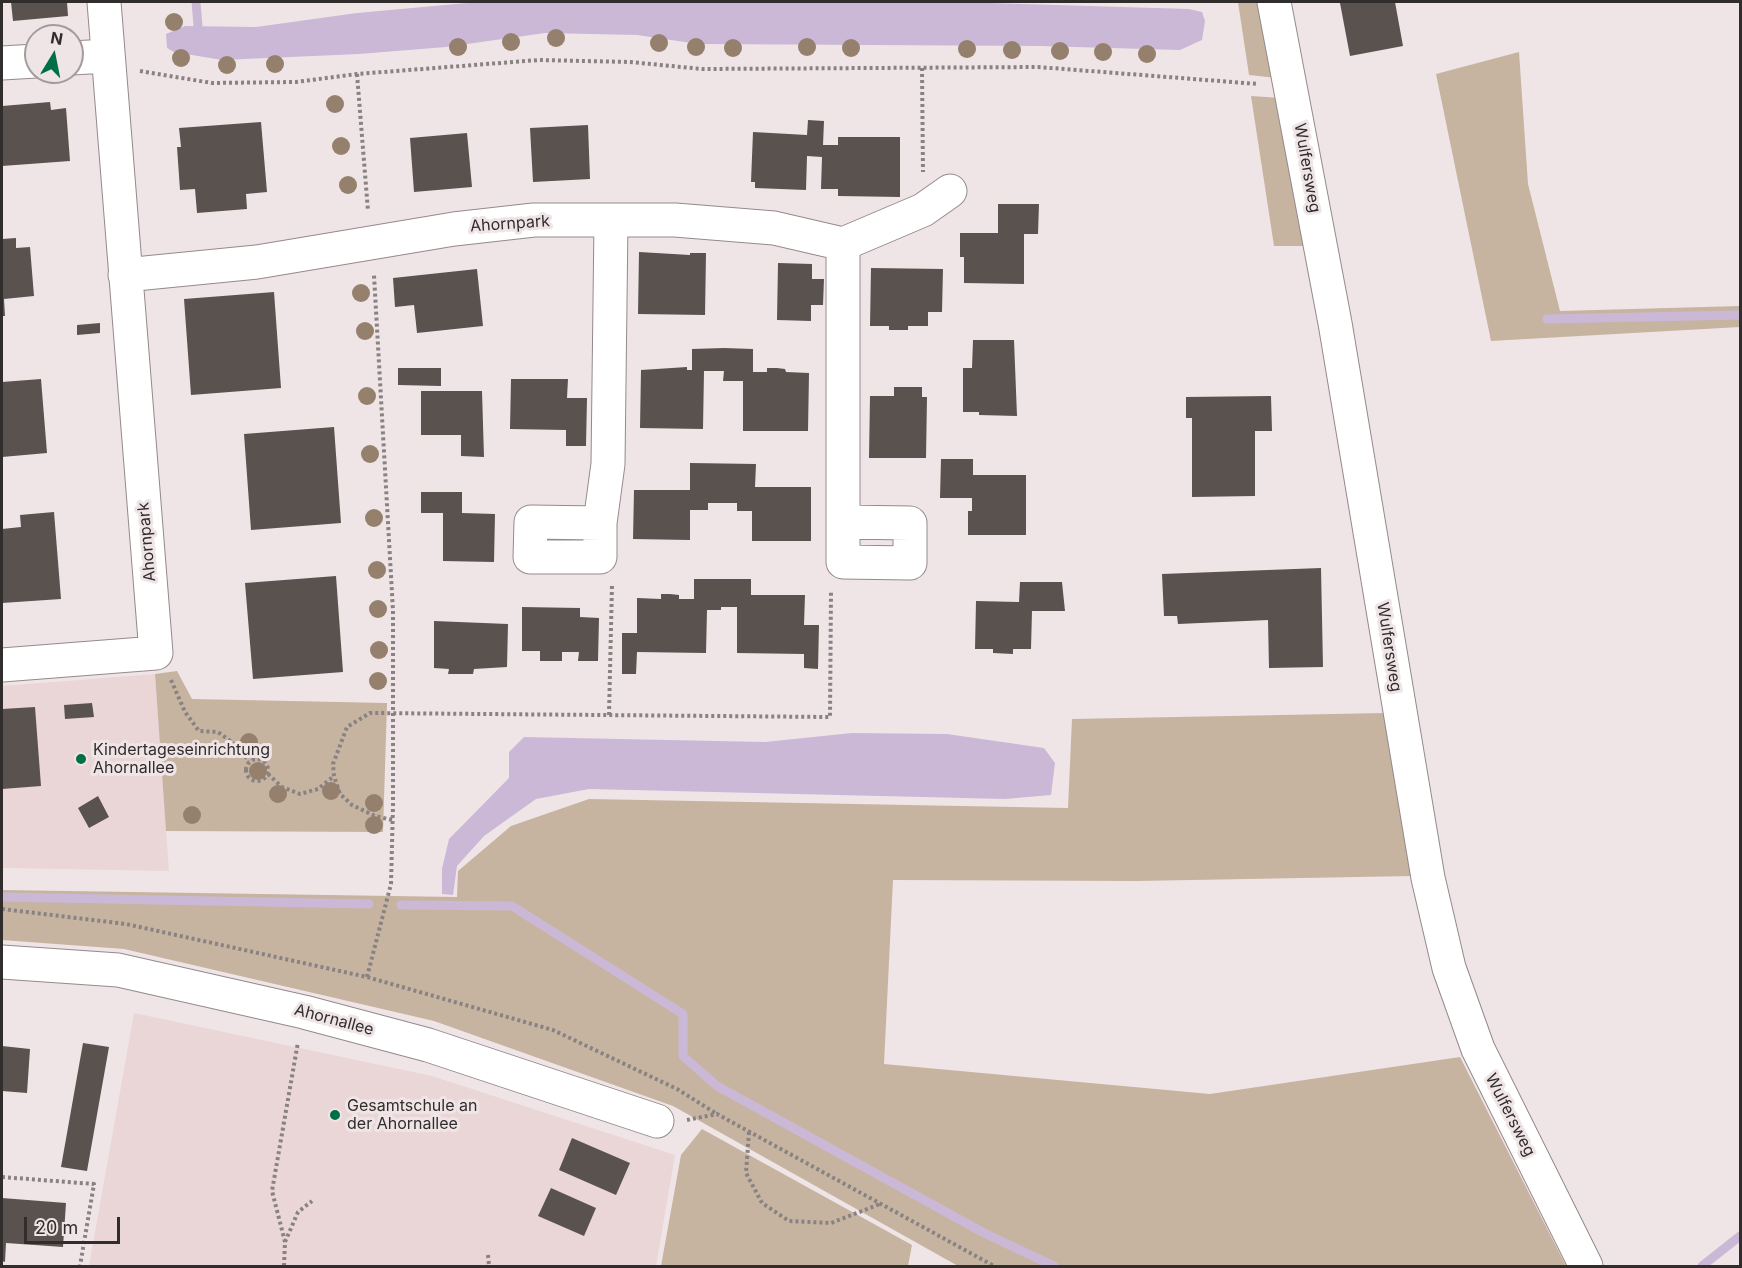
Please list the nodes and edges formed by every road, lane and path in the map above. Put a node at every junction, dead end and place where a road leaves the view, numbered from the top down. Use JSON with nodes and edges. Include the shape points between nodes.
{"nodes":[{"id":1,"x":104,"y":2,"type":"edge"},
{"id":2,"x":1274,"y":2,"type":"edge"},
{"id":3,"x":84,"y":60,"type":"edge"},
{"id":4,"x":24,"y":62,"type":"edge"},
{"id":5,"x":2,"y":63,"type":"edge"},
{"id":6,"x":107,"y":64,"type":"junction"},
{"id":7,"x":922,"y":68,"type":"junction"},
{"id":8,"x":357,"y":74,"type":"junction"},
{"id":9,"x":1292,"y":86,"type":"junction"},
{"id":10,"x":950,"y":191,"type":"dead end"},
{"id":11,"x":923,"y":210,"type":"junction"},
{"id":12,"x":611,"y":221,"type":"junction"},
{"id":13,"x":370,"y":243,"type":"junction"},
{"id":14,"x":843,"y":244,"type":"junction"},
{"id":15,"x":125,"y":276,"type":"junction"},
{"id":16,"x":843,"y":522,"type":"junction"},
{"id":17,"x":600,"y":523,"type":"junction"},
{"id":18,"x":600,"y":557,"type":"junction"},
{"id":19,"x":843,"y":562,"type":"junction"},
{"id":20,"x":156,"y":653,"type":"junction"},
{"id":21,"x":2,"y":665,"type":"edge"},
{"id":22,"x":393,"y":713,"type":"junction"},
{"id":23,"x":609,"y":715,"type":"junction"},
{"id":24,"x":249,"y":761,"type":"junction"},
{"id":25,"x":268,"y":774,"type":"junction"},
{"id":26,"x":334,"y":776,"type":"junction"},
{"id":27,"x":392,"y":820,"type":"junction"},
{"id":28,"x":2,"y":909,"type":"edge"},
{"id":29,"x":2,"y":962,"type":"edge"},
{"id":30,"x":367,"y":976,"type":"junction"},
{"id":31,"x":304,"y":1012,"type":"junction"},
{"id":32,"x":717,"y":1114,"type":"junction"},
{"id":33,"x":657,"y":1120,"type":"joint"},
{"id":34,"x":749,"y":1132,"type":"junction"},
{"id":35,"x":2,"y":1177,"type":"edge"},
{"id":36,"x":312,"y":1201,"type":"dead end"},
{"id":37,"x":880,"y":1204,"type":"junction"},
{"id":38,"x":285,"y":1242,"type":"junction"},
{"id":39,"x":488,"y":1255,"type":"dead end"},
{"id":40,"x":80,"y":1266,"type":"edge"},
{"id":41,"x":284,"y":1266,"type":"edge"},
{"id":42,"x":489,"y":1266,"type":"edge"},
{"id":43,"x":994,"y":1266,"type":"edge"},
{"id":44,"x":1586,"y":1266,"type":"edge"}],
"edges":[{"from":1,"to":6,"type":"street","name":"Ahornpark"},
{"from":2,"to":9,"type":"street","name":"Wulfersweg"},
{"from":3,"to":6,"type":"street"},
{"from":4,"to":5,"type":"street"},
{"from":6,"to":8,"type":"path","via":[[212,83],[296,82]]},
{"from":6,"to":15,"type":"street","name":"Ahornpark"},
{"from":7,"to":8,"type":"path","via":[[702,69],[630,62],[539,60]]},
{"from":7,"to":9,"type":"path","via":[[1038,67]]},
{"from":7,"to":11,"type":"path"},
{"from":8,"to":13,"type":"path"},
{"from":9,"to":44,"type":"street","name":"Wulfersweg","via":[[1428,878],[1449,968],[1478,1049]]},
{"from":10,"to":11,"type":"street"},
{"from":11,"to":14,"type":"street"},
{"from":12,"to":13,"type":"street","name":"Ahornpark","via":[[534,220]]},
{"from":12,"to":14,"type":"street","name":"Ahornpark","via":[[675,220],[774,228]]},
{"from":12,"to":17,"type":"street","via":[[608,464]]},
{"from":13,"to":15,"type":"street","name":"Ahornpark","via":[[257,262]]},
{"from":13,"to":22,"type":"path","via":[[385,447],[393,611]]},
{"from":14,"to":16,"type":"street"},
{"from":15,"to":20,"type":"street","name":"Ahornpark"},
{"from":16,"to":19,"type":"street"},
{"from":16,"to":19,"type":"street","via":[[910,523],[910,562]]},
{"from":17,"to":18,"type":"street"},
{"from":17,"to":18,"type":"street","via":[[531,522],[530,557]]},
{"from":18,"to":23,"type":"path","via":[[612,586]]},
{"from":19,"to":23,"type":"path","via":[[830,592],[830,717]]},
{"from":20,"to":21,"type":"street"},
{"from":20,"to":24,"type":"path","via":[[199,731],[218,732]]},
{"from":22,"to":23,"type":"path"},
{"from":22,"to":26,"type":"path","via":[[370,713],[347,727],[333,764]]},
{"from":22,"to":27,"type":"path"},
{"from":24,"to":25,"type":"path","via":[[264,760]]},
{"from":24,"to":25,"type":"path","via":[[246,772],[253,781],[259,782]]},
{"from":25,"to":26,"type":"path","via":[[300,794],[318,789]]},
{"from":26,"to":27,"type":"path","via":[[340,794],[352,805]]},
{"from":27,"to":30,"type":"path","via":[[391,884]]},
{"from":28,"to":30,"type":"path","via":[[126,924]]},
{"from":29,"to":31,"type":"street","name":"Ahornallee","via":[[118,970]]},
{"from":30,"to":32,"type":"path","via":[[553,1030],[676,1089]]},
{"from":31,"to":33,"type":"street","name":"Ahornallee","via":[[428,1045]]},
{"from":31,"to":38,"type":"path","via":[[272,1191]]},
{"from":32,"to":33,"type":"path","via":[[678,1121]]},
{"from":32,"to":34,"type":"path"},
{"from":34,"to":37,"type":"path"},
{"from":34,"to":37,"type":"path","via":[[746,1173],[762,1203],[789,1221],[831,1223]]},
{"from":35,"to":40,"type":"path","via":[[94,1184]]},
{"from":36,"to":38,"type":"path","via":[[298,1212]]},
{"from":37,"to":43,"type":"path"},
{"from":38,"to":41,"type":"path"},
{"from":39,"to":42,"type":"path"}]}
